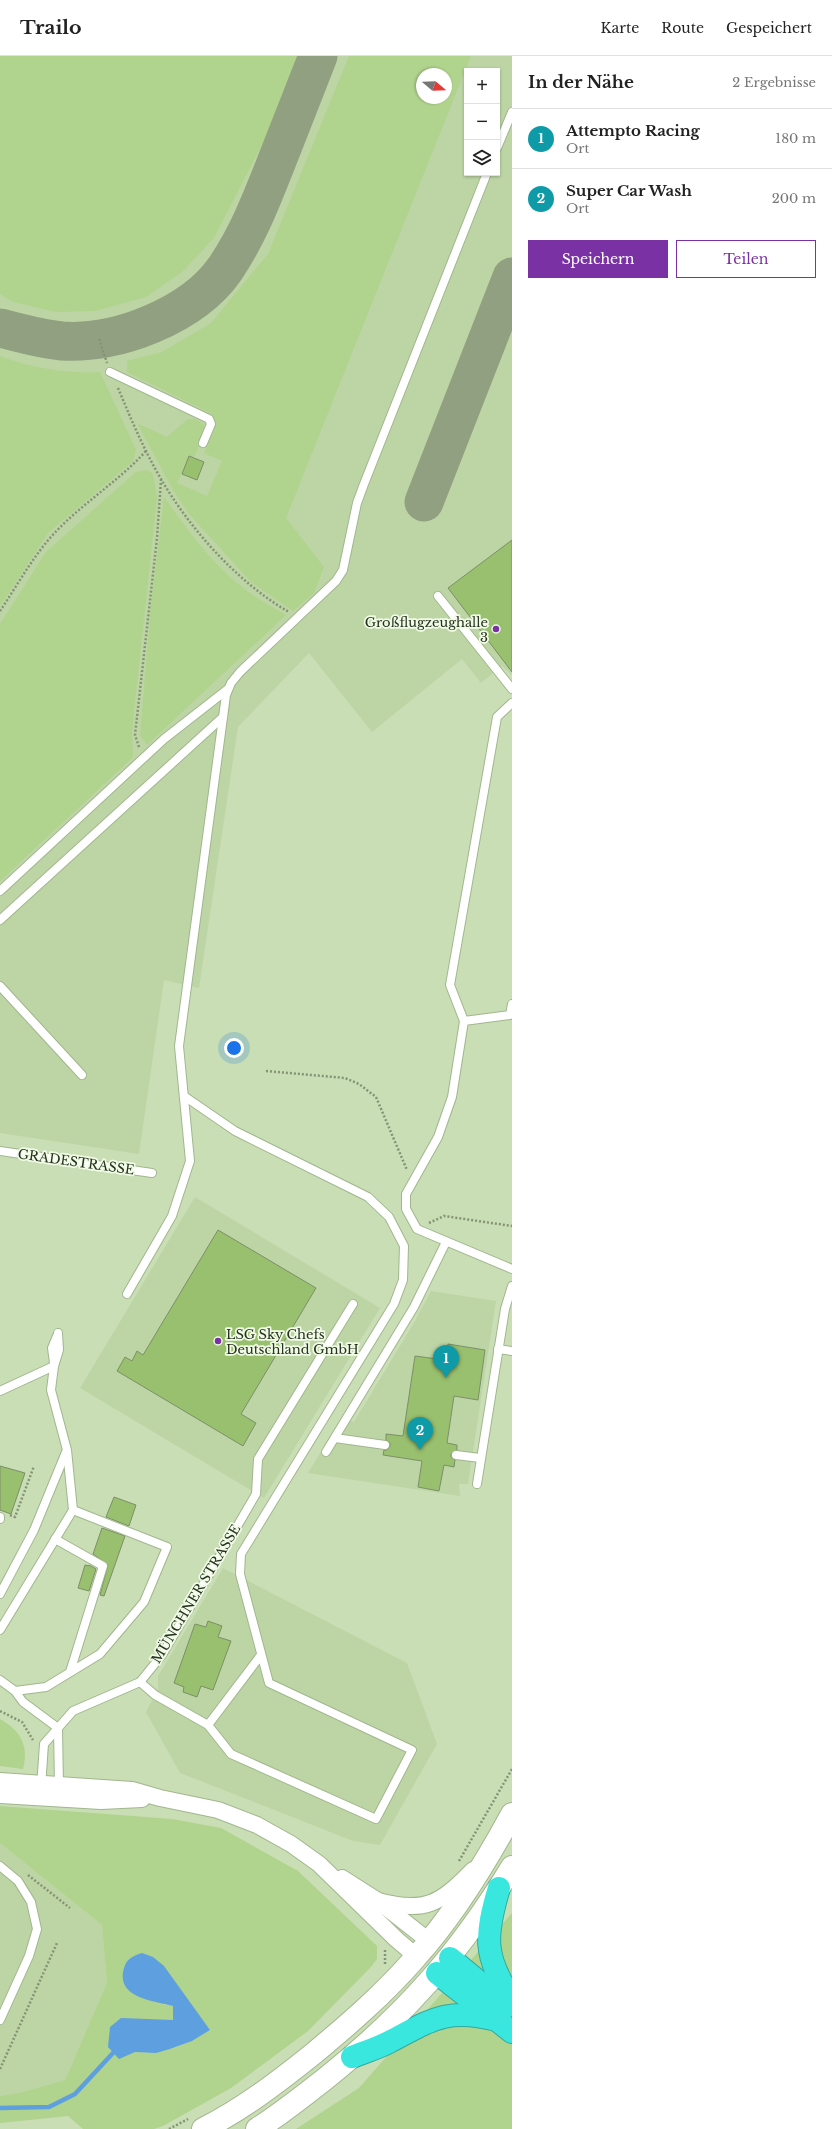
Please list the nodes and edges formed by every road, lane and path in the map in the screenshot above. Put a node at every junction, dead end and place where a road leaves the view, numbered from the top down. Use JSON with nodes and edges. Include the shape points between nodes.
{"nodes":[{"id":1,"x":512,"y":112,"type":"edge"},
{"id":2,"x":500,"y":141,"type":"edge"},
{"id":3,"x":486,"y":176,"type":"edge"},
{"id":4,"x":99,"y":339,"type":"dead end"},
{"id":5,"x":110,"y":372,"type":"junction"},
{"id":6,"x":203,"y":443,"type":"dead end"},
{"id":7,"x":146,"y":451,"type":"junction"},
{"id":8,"x":161,"y":480,"type":"junction"},
{"id":9,"x":438,"y":596,"type":"dead end"},
{"id":10,"x":0,"y":612,"type":"edge"},
{"id":11,"x":298,"y":617,"type":"junction"},
{"id":12,"x":229,"y":689,"type":"junction"},
{"id":13,"x":512,"y":689,"type":"edge"},
{"id":14,"x":512,"y":703,"type":"edge"},
{"id":15,"x":223,"y":717,"type":"junction"},
{"id":16,"x":143,"y":758,"type":"junction"},
{"id":17,"x":0,"y":891,"type":"edge"},
{"id":18,"x":0,"y":920,"type":"edge"},
{"id":19,"x":0,"y":986,"type":"edge"},
{"id":20,"x":512,"y":1004,"type":"edge"},
{"id":21,"x":464,"y":1021,"type":"junction"},
{"id":22,"x":266,"y":1071,"type":"dead end"},
{"id":23,"x":82,"y":1075,"type":"dead end"},
{"id":24,"x":184,"y":1096,"type":"junction"},
{"id":25,"x":0,"y":1151,"type":"edge"},
{"id":26,"x":152,"y":1173,"type":"dead end"},
{"id":27,"x":412,"y":1182,"type":"junction"},
{"id":28,"x":512,"y":1226,"type":"edge"},
{"id":29,"x":417,"y":1229,"type":"junction"},
{"id":30,"x":446,"y":1242,"type":"junction"},
{"id":31,"x":512,"y":1269,"type":"edge"},
{"id":32,"x":512,"y":1286,"type":"edge"},
{"id":33,"x":127,"y":1294,"type":"dead end"},
{"id":34,"x":353,"y":1304,"type":"dead end"},
{"id":35,"x":498,"y":1349,"type":"junction"},
{"id":36,"x":512,"y":1351,"type":"edge"},
{"id":37,"x":0,"y":1391,"type":"edge"},
{"id":38,"x":335,"y":1438,"type":"junction"},
{"id":39,"x":385,"y":1444,"type":"dead end"},
{"id":40,"x":67,"y":1450,"type":"junction"},
{"id":41,"x":326,"y":1452,"type":"dead end"},
{"id":42,"x":456,"y":1455,"type":"dead end"},
{"id":43,"x":480,"y":1458,"type":"junction"},
{"id":44,"x":34,"y":1466,"type":"dead end"},
{"id":45,"x":477,"y":1484,"type":"dead end"},
{"id":46,"x":73,"y":1510,"type":"junction"},
{"id":47,"x":3,"y":1517,"type":"edge"},
{"id":48,"x":55,"y":1540,"type":"junction"},
{"id":49,"x":0,"y":1594,"type":"edge"},
{"id":50,"x":1,"y":1626,"type":"edge"},
{"id":51,"x":261,"y":1655,"type":"junction"},
{"id":52,"x":70,"y":1672,"type":"junction"},
{"id":53,"x":0,"y":1680,"type":"edge"},
{"id":54,"x":140,"y":1682,"type":"junction"},
{"id":55,"x":14,"y":1691,"type":"junction"},
{"id":56,"x":0,"y":1711,"type":"edge"},
{"id":57,"x":208,"y":1725,"type":"junction"},
{"id":58,"x":58,"y":1728,"type":"junction"},
{"id":59,"x":34,"y":1744,"type":"dead end"},
{"id":60,"x":512,"y":1769,"type":"edge"},
{"id":61,"x":0,"y":1781,"type":"edge"},
{"id":62,"x":41,"y":1792,"type":"junction"},
{"id":63,"x":59,"y":1792,"type":"junction"},
{"id":64,"x":0,"y":1795,"type":"edge"},
{"id":65,"x":512,"y":1814,"type":"edge"},
{"id":66,"x":497,"y":1841,"type":"junction"},
{"id":67,"x":458,"y":1863,"type":"dead end"},
{"id":68,"x":319,"y":1864,"type":"junction"},
{"id":69,"x":0,"y":1866,"type":"edge"},
{"id":70,"x":512,"y":1867,"type":"edge"},
{"id":71,"x":28,"y":1874,"type":"dead end"},
{"id":72,"x":499,"y":1888,"type":"junction"},
{"id":73,"x":378,"y":1901,"type":"junction"},
{"id":74,"x":70,"y":1908,"type":"dead end"},
{"id":75,"x":57,"y":1943,"type":"dead end"},
{"id":76,"x":385,"y":1947,"type":"dead end"},
{"id":77,"x":423,"y":1949,"type":"junction"},
{"id":78,"x":444,"y":1966,"type":"junction"},
{"id":79,"x":384,"y":1968,"type":"dead end"},
{"id":80,"x":512,"y":1999,"type":"edge"},
{"id":81,"x":0,"y":2020,"type":"edge"},
{"id":82,"x":507,"y":2020,"type":"edge"},
{"id":83,"x":352,"y":2057,"type":"junction"},
{"id":84,"x":0,"y":2069,"type":"edge"},
{"id":85,"x":203,"y":2129,"type":"edge"},
{"id":86,"x":257,"y":2129,"type":"edge"}],
"edges":[{"from":1,"to":2,"type":"lane"},
{"from":3,"to":11,"type":"lane","via":[[364,484],[343,570],[336,581]]},
{"from":4,"to":5,"type":"path"},
{"from":5,"to":6,"type":"lane","via":[[209,419],[211,424]]},
{"from":5,"to":7,"type":"path"},
{"from":7,"to":8,"type":"path"},
{"from":7,"to":10,"type":"path","via":[[130,469],[51,537]]},
{"from":8,"to":11,"type":"path","via":[[189,521],[250,585]]},
{"from":8,"to":16,"type":"path","via":[[135,735]]},
{"from":9,"to":13,"type":"lane"},
{"from":11,"to":12,"type":"lane","via":[[240,672]]},
{"from":12,"to":15,"type":"lane"},
{"from":12,"to":16,"type":"lane"},
{"from":14,"to":21,"type":"lane","via":[[497,717],[450,985]]},
{"from":15,"to":18,"type":"lane"},
{"from":15,"to":24,"type":"lane","via":[[178,1046]]},
{"from":16,"to":17,"type":"lane"},
{"from":19,"to":23,"type":"lane"},
{"from":20,"to":21,"type":"lane","via":[[510,1015]]},
{"from":21,"to":27,"type":"lane","via":[[452,1097],[438,1137]]},
{"from":22,"to":27,"type":"path","via":[[345,1078],[376,1096]]},
{"from":24,"to":33,"type":"lane","via":[[190,1161],[172,1216]]},
{"from":24,"to":51,"type":"lane","via":[[235,1131],[368,1197],[389,1217],[404,1246],[403,1280],[394,1304],[242,1554],[240,1574]]},
{"from":25,"to":26,"type":"lane","name":"GRADESTRASSE"},
{"from":27,"to":29,"type":"lane","via":[[406,1194],[406,1209]]},
{"from":28,"to":29,"type":"path","via":[[444,1216]]},
{"from":29,"to":30,"type":"lane"},
{"from":30,"to":31,"type":"lane"},
{"from":30,"to":38,"type":"lane","via":[[414,1307]]},
{"from":32,"to":35,"type":"lane"},
{"from":34,"to":54,"type":"lane","name":"MÜNCHNER STRASSE","via":[[258,1459],[256,1494],[162,1655]]},
{"from":35,"to":36,"type":"lane"},
{"from":35,"to":43,"type":"lane"},
{"from":37,"to":40,"type":"lane","via":[[54,1366],[51,1390]]},
{"from":38,"to":39,"type":"lane"},
{"from":38,"to":41,"type":"lane"},
{"from":40,"to":46,"type":"lane"},
{"from":40,"to":49,"type":"lane","via":[[34,1530]]},
{"from":42,"to":43,"type":"lane"},
{"from":43,"to":45,"type":"lane"},
{"from":44,"to":47,"type":"path","via":[[15,1517]]},
{"from":46,"to":48,"type":"lane"},
{"from":46,"to":52,"type":"lane","via":[[167,1547],[144,1602],[100,1654]]},
{"from":48,"to":50,"type":"lane"},
{"from":48,"to":52,"type":"lane","via":[[103,1566]]},
{"from":51,"to":57,"type":"lane"},
{"from":51,"to":57,"type":"lane","via":[[269,1683],[412,1750],[376,1819],[231,1754]]},
{"from":52,"to":55,"type":"lane","via":[[46,1687]]},
{"from":53,"to":55,"type":"lane"},
{"from":54,"to":57,"type":"lane","via":[[155,1695]]},
{"from":54,"to":58,"type":"lane","name":"MÜNCHNER STRASSE","via":[[73,1711]]},
{"from":55,"to":58,"type":"lane","via":[[23,1702]]},
{"from":56,"to":59,"type":"path","via":[[22,1722]]},
{"from":58,"to":62,"type":"lane","name":"MÜNCHNER STRASSE","via":[[44,1744]]},
{"from":58,"to":63,"type":"lane"},
{"from":60,"to":67,"type":"path"},
{"from":61,"to":62,"type":"street"},
{"from":62,"to":63,"type":"street"},
{"from":62,"to":64,"type":"street"},
{"from":63,"to":68,"type":"street","via":[[132,1790],[218,1810],[257,1825],[291,1844]]},
{"from":65,"to":66,"type":"main road"},
{"from":66,"to":73,"type":"street","via":[[472,1871],[434,1903],[426,1906],[398,1906]]},
{"from":66,"to":77,"type":"main road"},
{"from":68,"to":73,"type":"street"},
{"from":68,"to":77,"type":"street","via":[[396,1939]]},
{"from":69,"to":81,"type":"lane","via":[[18,1881],[31,1902],[37,1929],[29,1956]]},
{"from":70,"to":72,"type":"main road"},
{"from":71,"to":74,"type":"path"},
{"from":72,"to":78,"type":"main road"},
{"from":72,"to":80,"type":"highway","via":[[489,1920],[491,1960],[499,1981]]},
{"from":73,"to":77,"type":"street"},
{"from":75,"to":84,"type":"path"},
{"from":76,"to":79,"type":"path"},
{"from":77,"to":78,"type":"main road"},
{"from":77,"to":85,"type":"main road","via":[[354,2019],[274,2086]]},
{"from":78,"to":82,"type":"highway"},
{"from":78,"to":83,"type":"main road","via":[[404,2009]]},
{"from":82,"to":83,"type":"highway","via":[[461,2015],[430,2020],[388,2043]]},
{"from":83,"to":86,"type":"main road"}]}
